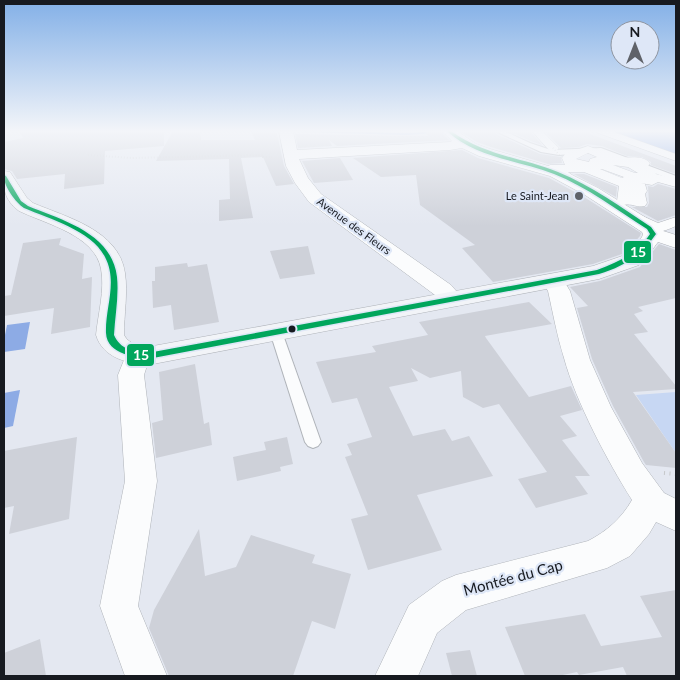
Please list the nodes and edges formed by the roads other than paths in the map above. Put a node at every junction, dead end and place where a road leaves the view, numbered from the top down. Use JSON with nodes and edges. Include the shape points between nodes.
{"nodes":[{"id":1,"x":293,"y":163,"type":"edge"},
{"id":2,"x":523,"y":163,"type":"edge"},
{"id":3,"x":580,"y":163,"type":"edge"},
{"id":4,"x":643,"y":163,"type":"edge"},
{"id":5,"x":602,"y":165,"type":"edge"},
{"id":6,"x":602,"y":165,"type":"edge"},
{"id":7,"x":4,"y":176,"type":"edge"},
{"id":8,"x":676,"y":181,"type":"edge"},
{"id":9,"x":676,"y":221,"type":"edge"},
{"id":10,"x":653,"y":234,"type":"junction"},
{"id":11,"x":676,"y":242,"type":"edge"},
{"id":12,"x":631,"y":260,"type":"joint"},
{"id":13,"x":553,"y":281,"type":"junction"},
{"id":14,"x":453,"y":300,"type":"junction"},
{"id":15,"x":276,"y":332,"type":"junction"},
{"id":16,"x":137,"y":356,"type":"junction"},
{"id":17,"x":313,"y":442,"type":"dead end"},
{"id":18,"x":664,"y":510,"type":"edge"},
{"id":19,"x":146,"y":676,"type":"edge"},
{"id":20,"x":396,"y":676,"type":"edge"}],
"edges":[{"from":1,"to":14,"type":"street","name":"Avenue des Fleurs","via":[[304,186],[314,198]]},
{"from":2,"to":10,"type":"street","via":[[570,180],[649,228]]},
{"from":3,"to":6,"type":"street","via":[[592,168]]},
{"from":4,"to":8,"type":"street","via":[[634,167],[650,173],[646,175]]},
{"from":5,"to":9,"type":"street","via":[[652,181],[634,178],[625,181],[640,187],[641,191],[636,190],[635,195],[640,196],[640,203],[633,199],[624,202],[626,184],[586,168],[550,169],[582,184],[657,229]]},
{"from":7,"to":16,"type":"main road","via":[[18,202],[26,208],[89,236],[103,246],[113,269],[112,342],[126,353]]},
{"from":10,"to":11,"type":"street"},
{"from":10,"to":12,"type":"street"},
{"from":12,"to":13,"type":"main road","via":[[599,272]]},
{"from":13,"to":14,"type":"main road"},
{"from":13,"to":18,"type":"street","via":[[559,291],[577,360],[597,407],[631,472]]},
{"from":14,"to":15,"type":"main road"},
{"from":15,"to":16,"type":"main road"},
{"from":15,"to":17,"type":"lane"},
{"from":16,"to":19,"type":"street","via":[[131,374],[141,481],[119,606]]},
{"from":18,"to":20,"type":"street","name":"Montée du Cap","via":[[645,509],[637,524],[616,544],[594,556],[456,594],[423,619]]}]}
